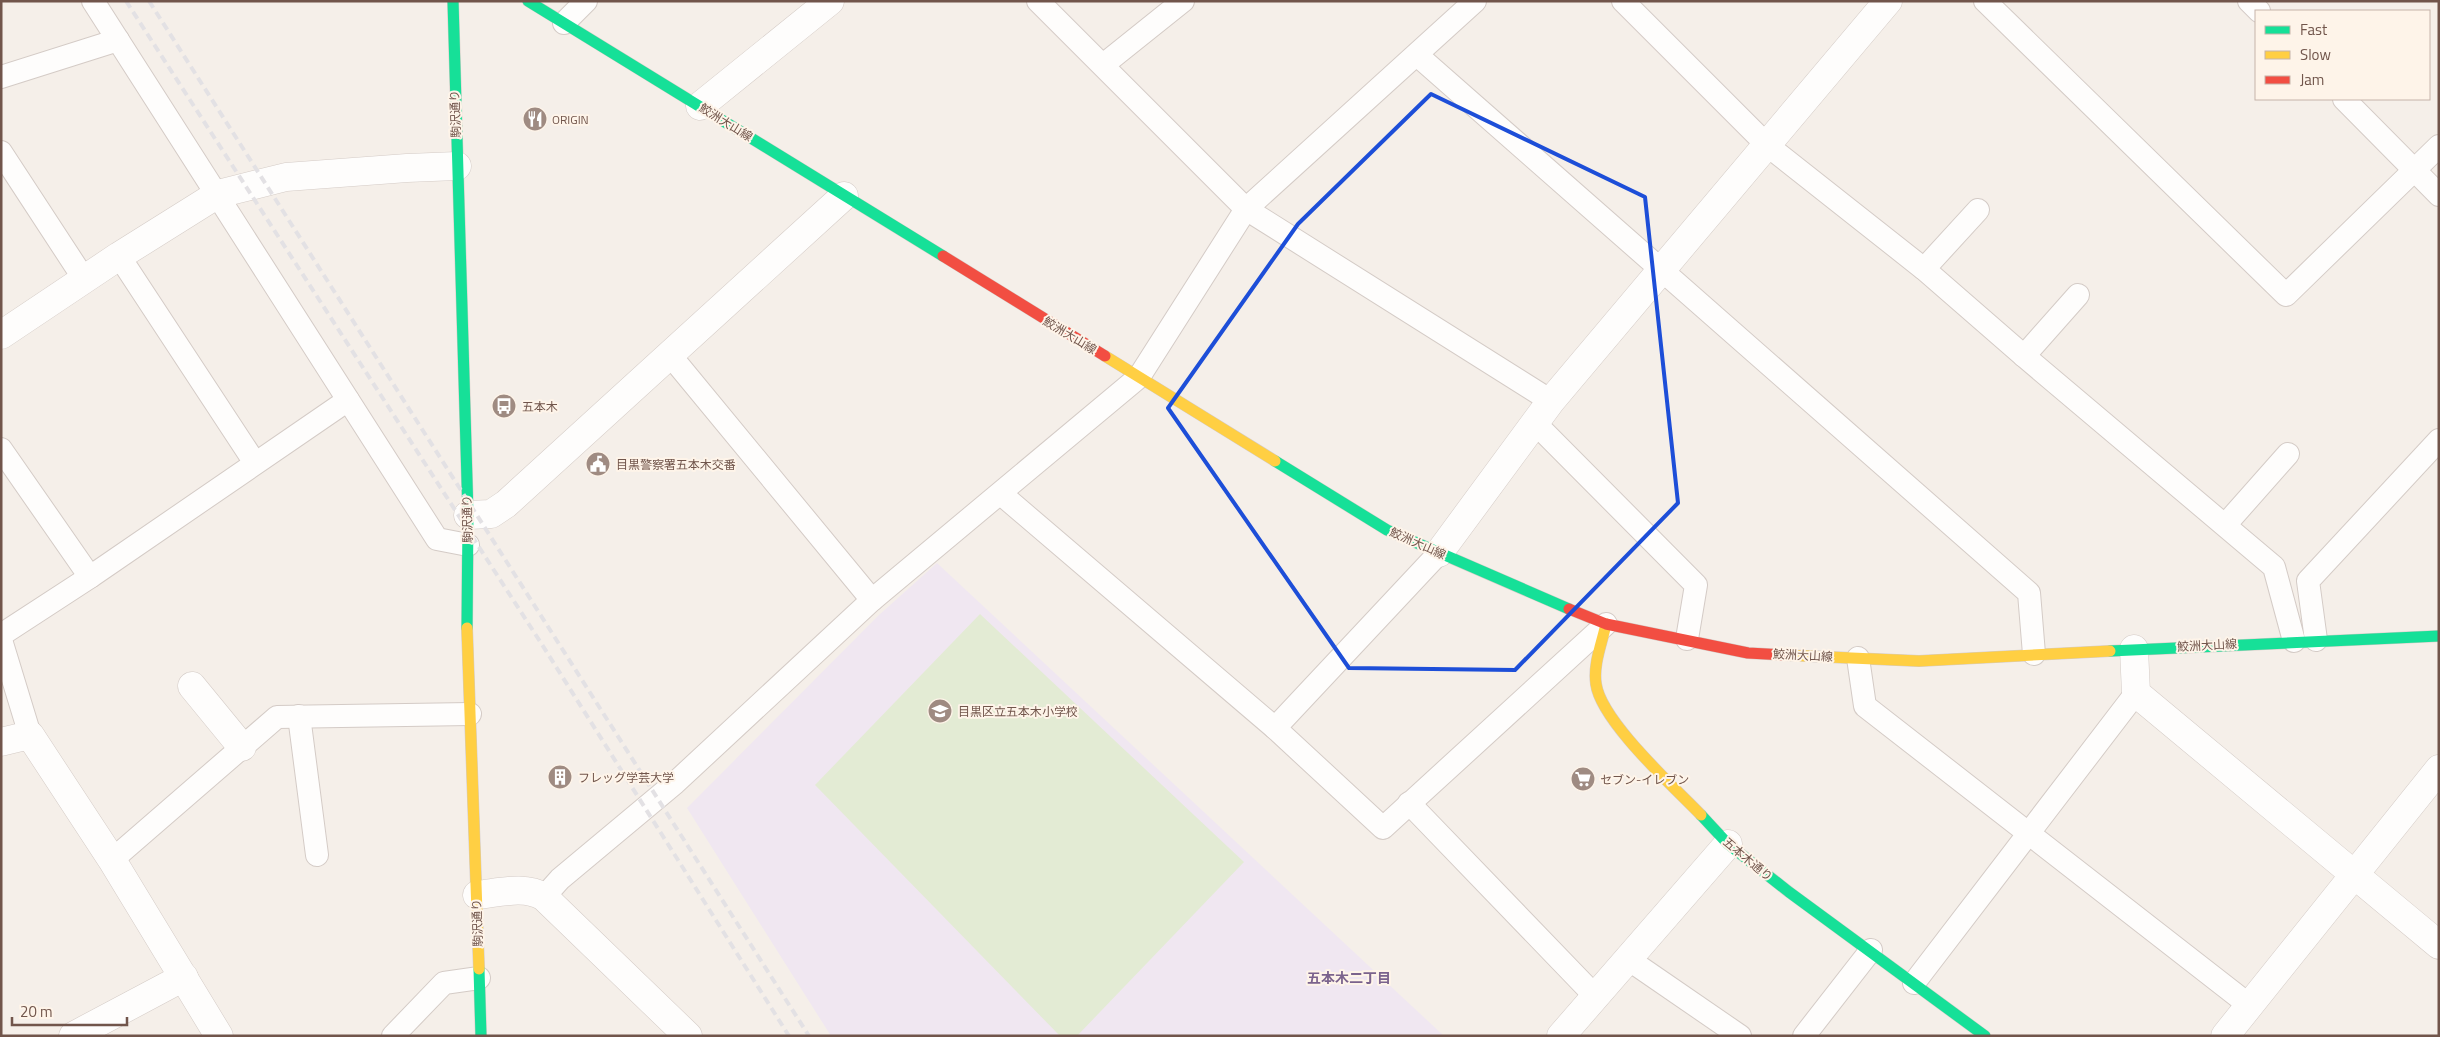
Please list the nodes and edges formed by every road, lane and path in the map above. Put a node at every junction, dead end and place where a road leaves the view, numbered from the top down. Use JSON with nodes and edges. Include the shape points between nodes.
{"nodes":[{"id":1,"x":93,"y":1,"type":"edge"},
{"id":2,"x":453,"y":1,"type":"edge"},
{"id":3,"x":528,"y":1,"type":"edge"},
{"id":4,"x":586,"y":1,"type":"edge"},
{"id":5,"x":830,"y":1,"type":"edge"},
{"id":6,"x":1038,"y":1,"type":"edge"},
{"id":7,"x":1183,"y":1,"type":"edge"},
{"id":8,"x":1475,"y":1,"type":"edge"},
{"id":9,"x":1623,"y":1,"type":"edge"},
{"id":10,"x":1888,"y":1,"type":"edge"},
{"id":11,"x":1985,"y":1,"type":"edge"},
{"id":12,"x":564,"y":23,"type":"junction"},
{"id":13,"x":118,"y":40,"type":"junction"},
{"id":14,"x":1416,"y":55,"type":"junction"},
{"id":15,"x":1102,"y":65,"type":"junction"},
{"id":16,"x":1,"y":77,"type":"edge"},
{"id":17,"x":2345,"y":100,"type":"edge"},
{"id":18,"x":700,"y":106,"type":"junction"},
{"id":19,"x":1767,"y":145,"type":"junction"},
{"id":20,"x":2439,"y":146,"type":"edge"},
{"id":21,"x":1,"y":152,"type":"edge"},
{"id":22,"x":457,"y":166,"type":"junction"},
{"id":23,"x":2413,"y":171,"type":"junction"},
{"id":24,"x":218,"y":194,"type":"junction"},
{"id":25,"x":2439,"y":195,"type":"edge"},
{"id":26,"x":844,"y":196,"type":"junction"},
{"id":27,"x":1246,"y":209,"type":"junction"},
{"id":28,"x":1978,"y":210,"type":"dead end"},
{"id":29,"x":119,"y":256,"type":"junction"},
{"id":30,"x":1660,"y":269,"type":"junction"},
{"id":31,"x":1924,"y":269,"type":"junction"},
{"id":32,"x":84,"y":279,"type":"junction"},
{"id":33,"x":2078,"y":295,"type":"dead end"},
{"id":34,"x":1,"y":335,"type":"edge"},
{"id":35,"x":670,"y":355,"type":"junction"},
{"id":36,"x":2024,"y":356,"type":"junction"},
{"id":37,"x":1139,"y":377,"type":"junction"},
{"id":38,"x":348,"y":400,"type":"junction"},
{"id":39,"x":1551,"y":401,"type":"junction"},
{"id":40,"x":1535,"y":422,"type":"junction"},
{"id":41,"x":2439,"y":440,"type":"edge"},
{"id":42,"x":1,"y":448,"type":"edge"},
{"id":43,"x":2288,"y":454,"type":"dead end"},
{"id":44,"x":255,"y":463,"type":"junction"},
{"id":45,"x":1001,"y":494,"type":"junction"},
{"id":46,"x":468,"y":515,"type":"junction"},
{"id":47,"x":2226,"y":524,"type":"junction"},
{"id":48,"x":468,"y":544,"type":"junction"},
{"id":49,"x":1440,"y":553,"type":"junction"},
{"id":50,"x":90,"y":578,"type":"junction"},
{"id":51,"x":872,"y":600,"type":"junction"},
{"id":52,"x":1606,"y":624,"type":"junction"},
{"id":53,"x":1,"y":634,"type":"edge"},
{"id":54,"x":2439,"y":636,"type":"edge"},
{"id":55,"x":1,"y":640,"type":"edge"},
{"id":56,"x":1686,"y":640,"type":"junction"},
{"id":57,"x":2294,"y":640,"type":"junction"},
{"id":58,"x":2316,"y":640,"type":"junction"},
{"id":59,"x":2134,"y":649,"type":"junction"},
{"id":60,"x":2034,"y":654,"type":"junction"},
{"id":61,"x":1858,"y":658,"type":"junction"},
{"id":62,"x":192,"y":686,"type":"dead end"},
{"id":63,"x":2136,"y":693,"type":"junction"},
{"id":64,"x":470,"y":714,"type":"junction"},
{"id":65,"x":299,"y":716,"type":"junction"},
{"id":66,"x":1274,"y":728,"type":"junction"},
{"id":67,"x":30,"y":735,"type":"junction"},
{"id":68,"x":1,"y":742,"type":"edge"},
{"id":69,"x":242,"y":747,"type":"junction"},
{"id":70,"x":2439,"y":769,"type":"edge"},
{"id":71,"x":1409,"y":803,"type":"junction"},
{"id":72,"x":2027,"y":835,"type":"junction"},
{"id":73,"x":1728,"y":844,"type":"junction"},
{"id":74,"x":318,"y":855,"type":"dead end"},
{"id":75,"x":112,"y":860,"type":"junction"},
{"id":76,"x":2354,"y":874,"type":"junction"},
{"id":77,"x":477,"y":895,"type":"junction"},
{"id":78,"x":544,"y":896,"type":"junction"},
{"id":79,"x":2439,"y":945,"type":"edge"},
{"id":80,"x":1871,"y":950,"type":"junction"},
{"id":81,"x":1628,"y":959,"type":"junction"},
{"id":82,"x":184,"y":977,"type":"junction"},
{"id":83,"x":479,"y":978,"type":"junction"},
{"id":84,"x":1914,"y":983,"type":"junction"},
{"id":85,"x":1595,"y":996,"type":"junction"},
{"id":86,"x":2249,"y":1005,"type":"junction"},
{"id":87,"x":73,"y":1036,"type":"edge"},
{"id":88,"x":219,"y":1036,"type":"edge"},
{"id":89,"x":393,"y":1036,"type":"edge"},
{"id":90,"x":481,"y":1036,"type":"edge"},
{"id":91,"x":688,"y":1036,"type":"edge"},
{"id":92,"x":1561,"y":1036,"type":"edge"},
{"id":93,"x":1740,"y":1036,"type":"edge"},
{"id":94,"x":1804,"y":1036,"type":"edge"},
{"id":95,"x":1985,"y":1036,"type":"edge"},
{"id":96,"x":2225,"y":1036,"type":"edge"}],
"edges":[{"from":1,"to":13,"type":"lane"},
{"from":2,"to":22,"type":"main road","name":"駒沢通り"},
{"from":3,"to":12,"type":"main road","name":"鮫洲大山線"},
{"from":4,"to":12,"type":"lane"},
{"from":5,"to":18,"type":"street"},
{"from":6,"to":15,"type":"lane"},
{"from":7,"to":15,"type":"lane"},
{"from":8,"to":14,"type":"lane"},
{"from":9,"to":19,"type":"lane"},
{"from":10,"to":19,"type":"street"},
{"from":11,"to":23,"type":"lane","via":[[2286,295]]},
{"from":12,"to":18,"type":"main road","name":"鮫洲大山線"},
{"from":13,"to":16,"type":"lane"},
{"from":13,"to":24,"type":"lane"},
{"from":14,"to":27,"type":"lane"},
{"from":14,"to":30,"type":"lane"},
{"from":15,"to":27,"type":"lane"},
{"from":17,"to":23,"type":"lane"},
{"from":18,"to":26,"type":"main road","name":"鮫洲大山線"},
{"from":19,"to":30,"type":"street"},
{"from":19,"to":31,"type":"lane"},
{"from":20,"to":23,"type":"lane"},
{"from":21,"to":32,"type":"lane"},
{"from":22,"to":24,"type":"street","via":[[286,177]]},
{"from":22,"to":46,"type":"main road","name":"駒沢通り"},
{"from":23,"to":25,"type":"lane"},
{"from":24,"to":29,"type":"street"},
{"from":24,"to":38,"type":"lane"},
{"from":26,"to":35,"type":"street"},
{"from":26,"to":37,"type":"main road","name":"鮫洲大山線"},
{"from":27,"to":37,"type":"lane"},
{"from":27,"to":39,"type":"lane"},
{"from":28,"to":31,"type":"lane"},
{"from":29,"to":32,"type":"street"},
{"from":29,"to":44,"type":"lane"},
{"from":30,"to":39,"type":"street"},
{"from":30,"to":60,"type":"lane","via":[[2029,593]]},
{"from":31,"to":36,"type":"lane"},
{"from":32,"to":34,"type":"street"},
{"from":33,"to":36,"type":"lane"},
{"from":35,"to":46,"type":"street","via":[[506,504],[491,514]]},
{"from":35,"to":51,"type":"lane"},
{"from":36,"to":47,"type":"lane"},
{"from":37,"to":45,"type":"lane"},
{"from":37,"to":49,"type":"main road","name":"鮫洲大山線","via":[[1387,530]]},
{"from":38,"to":44,"type":"lane"},
{"from":38,"to":48,"type":"lane","via":[[437,540]]},
{"from":39,"to":40,"type":"street"},
{"from":40,"to":49,"type":"street"},
{"from":40,"to":56,"type":"lane","via":[[1696,585]]},
{"from":41,"to":58,"type":"lane","via":[[2308,581]]},
{"from":42,"to":50,"type":"lane"},
{"from":43,"to":47,"type":"lane"},
{"from":44,"to":50,"type":"lane"},
{"from":45,"to":51,"type":"lane"},
{"from":45,"to":66,"type":"lane"},
{"from":46,"to":48,"type":"main road","name":"駒沢通り"},
{"from":47,"to":57,"type":"lane","via":[[2274,567]]},
{"from":48,"to":64,"type":"main road","name":"駒沢通り"},
{"from":49,"to":52,"type":"main road","name":"鮫洲大山線"},
{"from":49,"to":66,"type":"lane"},
{"from":50,"to":53,"type":"lane"},
{"from":51,"to":78,"type":"lane","via":[[675,784],[560,879]]},
{"from":52,"to":56,"type":"main road","name":"鮫洲大山線"},
{"from":52,"to":71,"type":"lane"},
{"from":52,"to":73,"type":"main road","name":"五本木通り","via":[[1596,686],[1603,704],[1613,722]]},
{"from":54,"to":58,"type":"main road","name":"鮫洲大山線"},
{"from":55,"to":67,"type":"lane"},
{"from":56,"to":61,"type":"main road","name":"鮫洲大山線","via":[[1748,653]]},
{"from":57,"to":58,"type":"main road","name":"鮫洲大山線"},
{"from":57,"to":59,"type":"main road","name":"鮫洲大山線"},
{"from":59,"to":60,"type":"main road","name":"鮫洲大山線"},
{"from":59,"to":63,"type":"street"},
{"from":60,"to":61,"type":"main road","name":"鮫洲大山線","via":[[1919,661]]},
{"from":61,"to":72,"type":"lane","via":[[1865,706]]},
{"from":62,"to":69,"type":"street"},
{"from":63,"to":72,"type":"lane"},
{"from":63,"to":76,"type":"street"},
{"from":64,"to":65,"type":"lane"},
{"from":64,"to":77,"type":"main road","name":"駒沢通り"},
{"from":65,"to":69,"type":"lane","via":[[277,716]]},
{"from":65,"to":74,"type":"lane"},
{"from":66,"to":71,"type":"lane","via":[[1383,828]]},
{"from":67,"to":68,"type":"street"},
{"from":67,"to":75,"type":"street"},
{"from":69,"to":75,"type":"lane"},
{"from":70,"to":76,"type":"street"},
{"from":71,"to":85,"type":"lane"},
{"from":72,"to":84,"type":"lane"},
{"from":72,"to":86,"type":"lane"},
{"from":73,"to":80,"type":"main road","name":"五本木通り","via":[[1788,892]]},
{"from":73,"to":81,"type":"street"},
{"from":75,"to":82,"type":"street"},
{"from":76,"to":79,"type":"street"},
{"from":76,"to":86,"type":"street"},
{"from":77,"to":78,"type":"street","via":[[522,890]]},
{"from":77,"to":83,"type":"main road","name":"駒沢通り"},
{"from":78,"to":91,"type":"street"},
{"from":80,"to":84,"type":"main road","name":"五本木通り"},
{"from":80,"to":94,"type":"lane"},
{"from":81,"to":85,"type":"street"},
{"from":81,"to":93,"type":"lane"},
{"from":82,"to":87,"type":"street"},
{"from":82,"to":88,"type":"street"},
{"from":83,"to":89,"type":"lane","via":[[444,983]]},
{"from":83,"to":90,"type":"main road","name":"駒沢通り"},
{"from":84,"to":95,"type":"main road","name":"五本木通り"},
{"from":85,"to":92,"type":"street"},
{"from":86,"to":96,"type":"street"}]}
